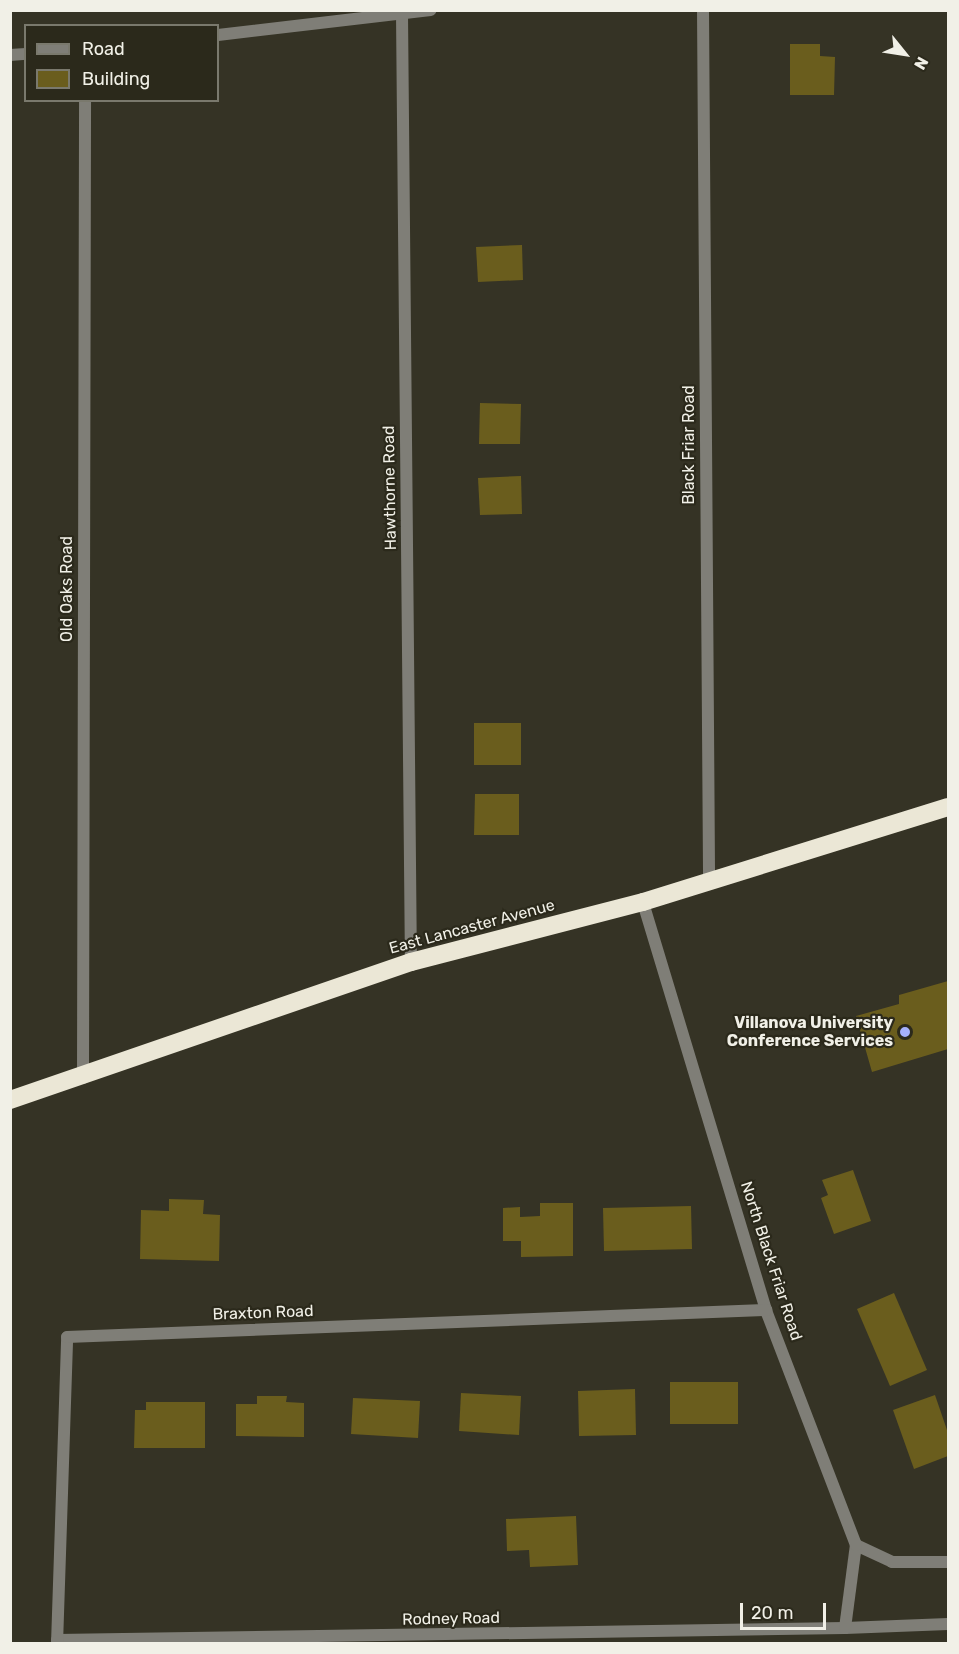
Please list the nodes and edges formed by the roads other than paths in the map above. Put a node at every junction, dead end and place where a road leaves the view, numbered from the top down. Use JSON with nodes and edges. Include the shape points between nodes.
{"nodes":[{"id":1,"x":431,"y":10,"type":"edge"},
{"id":2,"x":703,"y":10,"type":"edge"},
{"id":3,"x":402,"y":14,"type":"junction"},
{"id":4,"x":219,"y":35,"type":"edge"},
{"id":5,"x":85,"y":102,"type":"edge"},
{"id":6,"x":948,"y":807,"type":"edge"},
{"id":7,"x":709,"y":880,"type":"junction"},
{"id":8,"x":643,"y":902,"type":"junction"},
{"id":9,"x":411,"y":962,"type":"junction"},
{"id":10,"x":83,"y":1078,"type":"junction"},
{"id":11,"x":10,"y":1100,"type":"edge"},
{"id":12,"x":766,"y":1310,"type":"junction"},
{"id":13,"x":856,"y":1545,"type":"junction"},
{"id":14,"x":948,"y":1562,"type":"edge"},
{"id":15,"x":948,"y":1623,"type":"edge"},
{"id":16,"x":845,"y":1628,"type":"junction"},
{"id":17,"x":57,"y":1642,"type":"edge"}],
"edges":[{"from":1,"to":3,"type":"street"},
{"from":2,"to":7,"type":"street","name":"Black Friar Road"},
{"from":3,"to":4,"type":"street"},
{"from":3,"to":9,"type":"street","name":"Hawthorne Road"},
{"from":5,"to":10,"type":"street","name":"Old Oaks Road"},
{"from":6,"to":7,"type":"highway","name":"East Lancaster Avenue"},
{"from":7,"to":8,"type":"highway","name":"East Lancaster Avenue"},
{"from":8,"to":9,"type":"highway","name":"East Lancaster Avenue"},
{"from":8,"to":12,"type":"street","name":"North Black Friar Road"},
{"from":9,"to":10,"type":"highway","name":"East Lancaster Avenue"},
{"from":10,"to":11,"type":"highway","name":"East Lancaster Avenue"},
{"from":12,"to":13,"type":"street","name":"North Black Friar Road"},
{"from":12,"to":17,"type":"street","name":"Braxton Road","via":[[67,1337]]},
{"from":13,"to":14,"type":"street","via":[[892,1562]]},
{"from":13,"to":16,"type":"street","name":"North Black Friar Road"},
{"from":15,"to":16,"type":"street","name":"Rodney Road"},
{"from":16,"to":17,"type":"street","name":"Rodney Road"}]}
